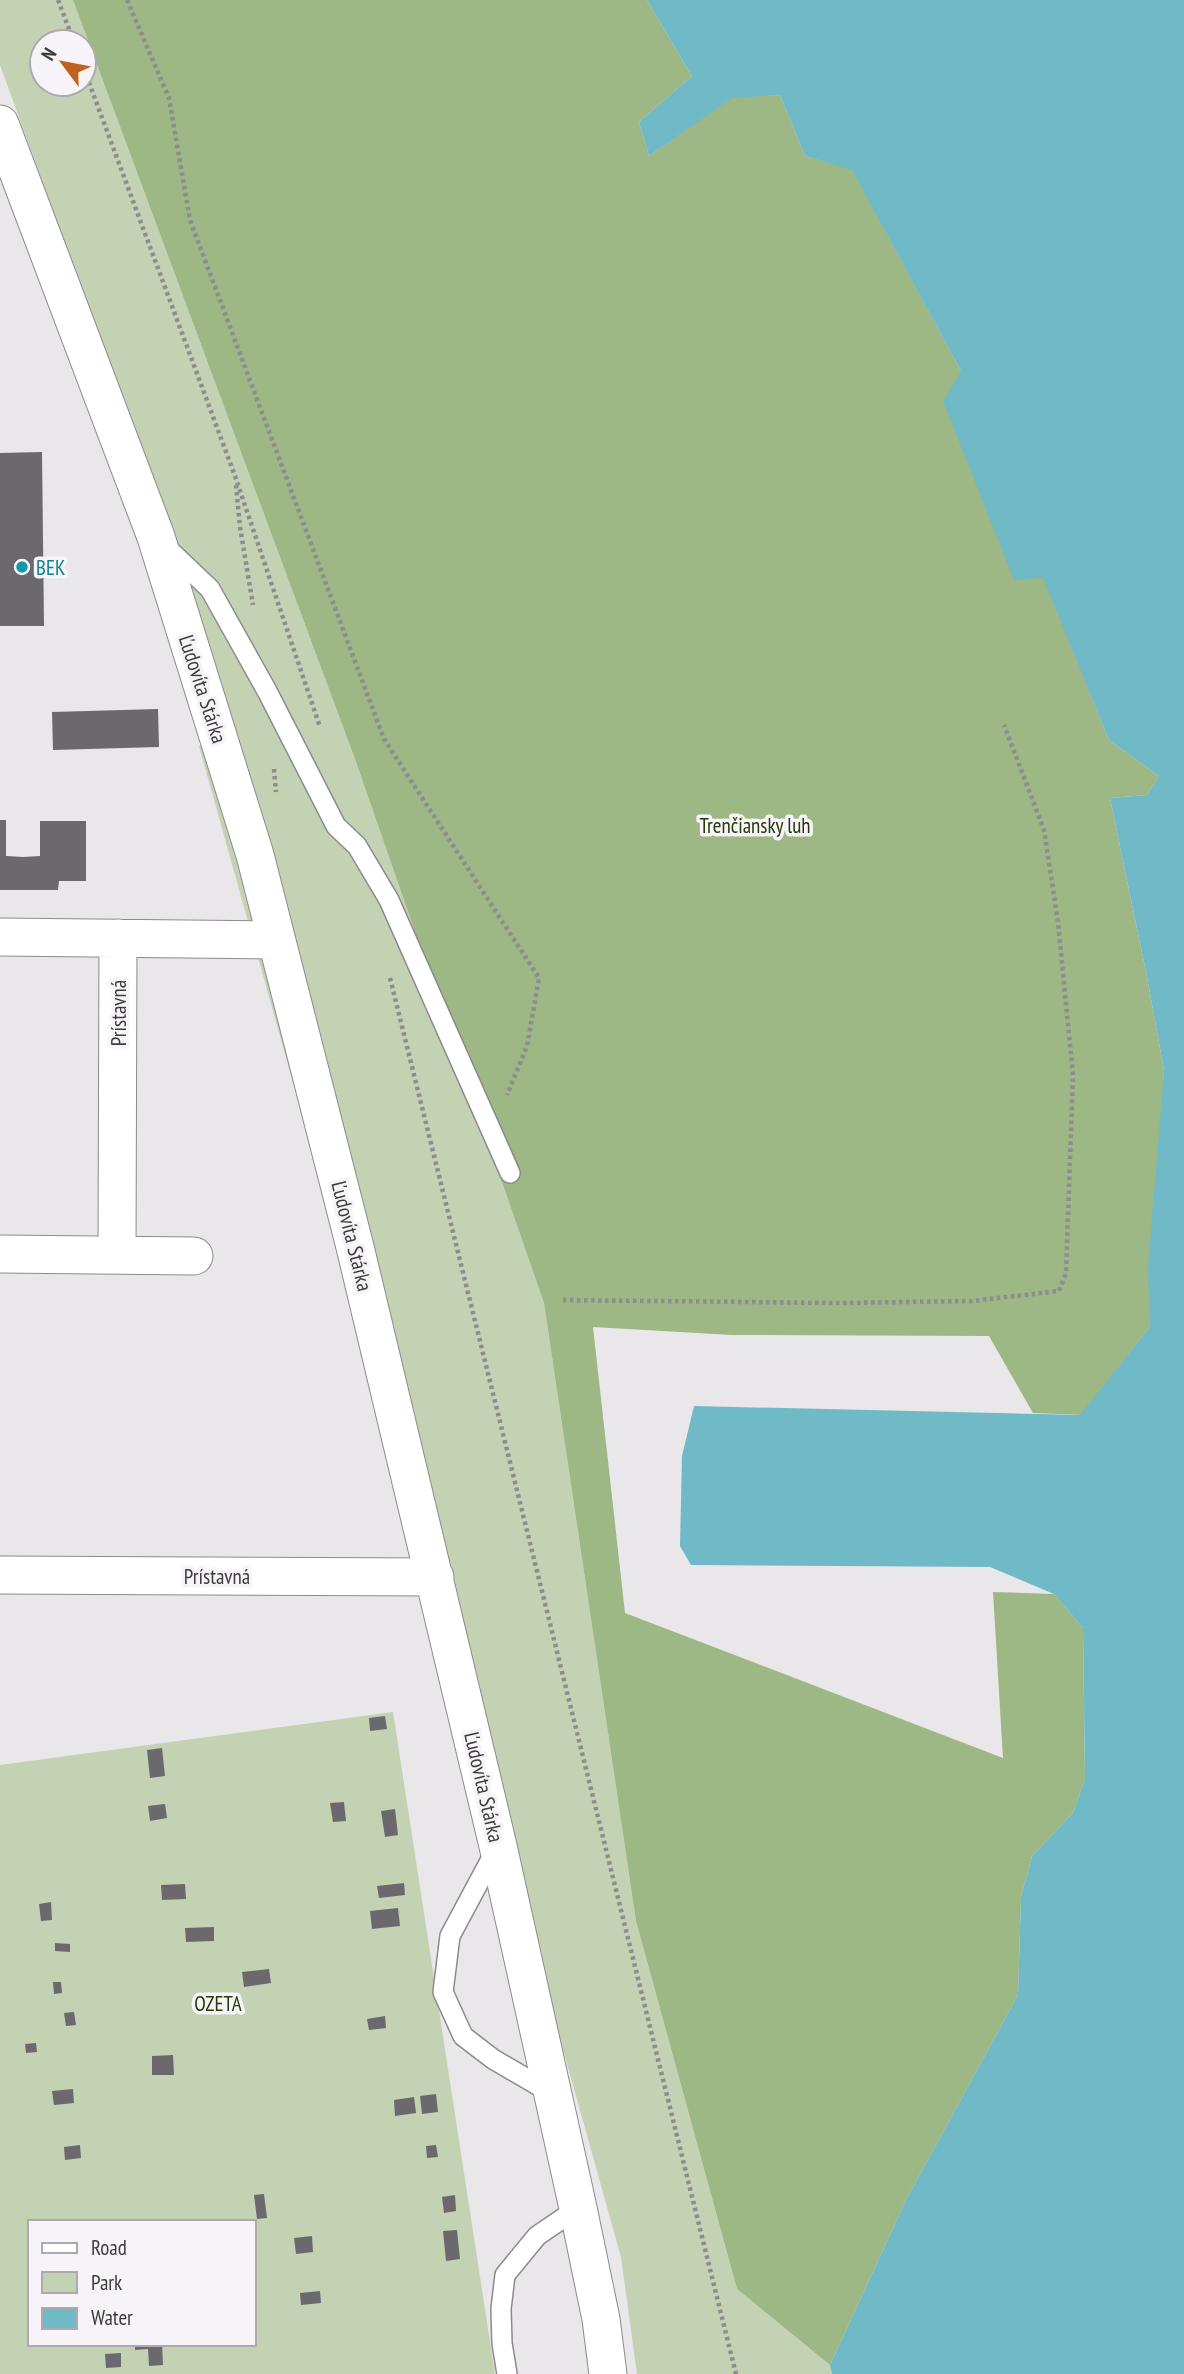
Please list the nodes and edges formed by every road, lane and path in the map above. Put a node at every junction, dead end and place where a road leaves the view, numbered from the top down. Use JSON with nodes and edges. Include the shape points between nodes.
{"nodes":[{"id":1,"x":58,"y":0,"type":"edge"},
{"id":2,"x":127,"y":0,"type":"edge"},
{"id":3,"x":69,"y":28,"type":"edge"},
{"id":4,"x":95,"y":98,"type":"edge"},
{"id":5,"x":0,"y":124,"type":"edge"},
{"id":6,"x":156,"y":537,"type":"junction"},
{"id":7,"x":1004,"y":725,"type":"dead end"},
{"id":8,"x":321,"y":732,"type":"dead end"},
{"id":9,"x":0,"y":937,"type":"edge"},
{"id":10,"x":118,"y":938,"type":"junction"},
{"id":11,"x":275,"y":940,"type":"junction"},
{"id":12,"x":387,"y":965,"type":"dead end"},
{"id":13,"x":507,"y":1105,"type":"dead end"},
{"id":14,"x":510,"y":1173,"type":"dead end"},
{"id":15,"x":0,"y":1254,"type":"edge"},
{"id":16,"x":117,"y":1255,"type":"junction"},
{"id":17,"x":194,"y":1256,"type":"dead end"},
{"id":18,"x":563,"y":1300,"type":"dead end"},
{"id":19,"x":0,"y":1575,"type":"edge"},
{"id":20,"x":435,"y":1577,"type":"junction"},
{"id":21,"x":498,"y":1846,"type":"junction"},
{"id":22,"x":553,"y":2094,"type":"junction"},
{"id":23,"x":578,"y":2208,"type":"junction"},
{"id":24,"x":507,"y":2374,"type":"edge"},
{"id":25,"x":608,"y":2374,"type":"edge"},
{"id":26,"x":736,"y":2374,"type":"edge"}],
"edges":[{"from":1,"to":3,"type":"path"},
{"from":2,"to":13,"type":"path","via":[[169,98],[190,220],[384,739],[539,978],[527,1046],[507,1091]]},
{"from":4,"to":8,"type":"path","via":[[235,476]]},
{"from":5,"to":6,"type":"street","name":"Ľudovíta Stárka"},
{"from":6,"to":11,"type":"street","name":"Ľudovíta Stárka","via":[[255,855]]},
{"from":6,"to":14,"type":"lane","via":[[210,589],[336,826],[357,846],[389,900]]},
{"from":7,"to":18,"type":"path","via":[[1044,830],[1073,1075],[1066,1273],[1059,1291],[972,1301]]},
{"from":9,"to":10,"type":"street"},
{"from":10,"to":11,"type":"street"},
{"from":10,"to":16,"type":"street","name":"Prístavná"},
{"from":11,"to":20,"type":"street","name":"Ľudovíta Stárka"},
{"from":12,"to":26,"type":"path"},
{"from":15,"to":16,"type":"street"},
{"from":16,"to":17,"type":"street"},
{"from":19,"to":20,"type":"street","name":"Prístavná"},
{"from":20,"to":21,"type":"street","name":"Ľudovíta Stárka"},
{"from":21,"to":22,"type":"street","name":"Ľudovíta Stárka"},
{"from":21,"to":22,"type":"lane","via":[[450,1936],[443,1992],[463,2036]]},
{"from":22,"to":23,"type":"street","name":"Ľudovíta Stárka"},
{"from":23,"to":24,"type":"lane","via":[[537,2236],[505,2275],[501,2309]]},
{"from":23,"to":25,"type":"street","name":"Ľudovíta Stárka"}]}
